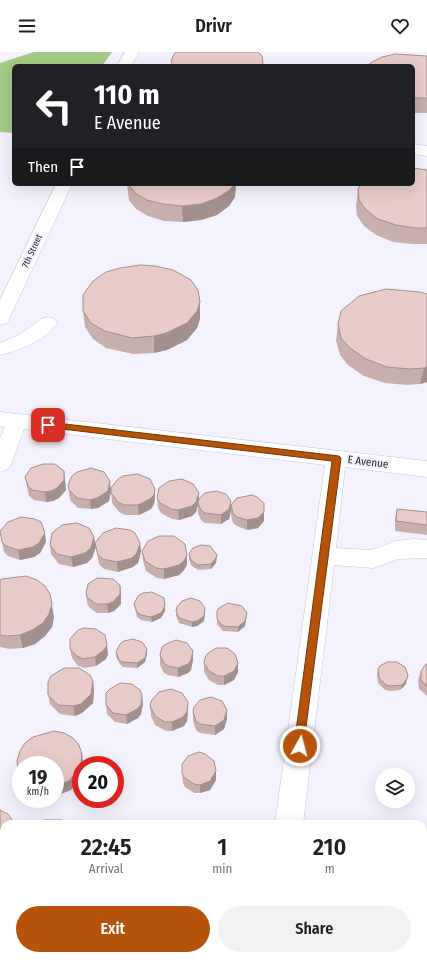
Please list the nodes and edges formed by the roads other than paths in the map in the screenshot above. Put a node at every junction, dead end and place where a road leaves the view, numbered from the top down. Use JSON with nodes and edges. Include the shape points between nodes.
{"nodes":[{"id":1,"x":132,"y":52,"type":"edge"},
{"id":2,"x":125,"y":64,"type":"edge"},
{"id":3,"x":415,"y":149,"type":"edge"},
{"id":4,"x":427,"y":151,"type":"edge"},
{"id":5,"x":63,"y":186,"type":"edge"},
{"id":6,"x":0,"y":319,"type":"edge"},
{"id":7,"x":48,"y":323,"type":"dead end"},
{"id":8,"x":0,"y":350,"type":"edge"},
{"id":9,"x":9,"y":420,"type":"edge"},
{"id":10,"x":336,"y":458,"type":"junction"},
{"id":11,"x":0,"y":464,"type":"edge"},
{"id":12,"x":427,"y":469,"type":"edge"},
{"id":13,"x":427,"y":550,"type":"edge"},
{"id":14,"x":324,"y":556,"type":"junction"},
{"id":15,"x":290,"y":820,"type":"edge"}],
"edges":[{"from":1,"to":2,"type":"lane"},
{"from":3,"to":4,"type":"lane"},
{"from":5,"to":6,"type":"lane","name":"7th Street"},
{"from":7,"to":8,"type":"lane","via":[[35,334]]},
{"from":9,"to":10,"type":"lane","name":"E Avenue"},
{"from":9,"to":11,"type":"lane"},
{"from":10,"to":12,"type":"lane","name":"E Avenue"},
{"from":10,"to":14,"type":"lane"},
{"from":13,"to":14,"type":"lane","via":[[413,548],[373,559]]},
{"from":14,"to":15,"type":"lane"}]}
